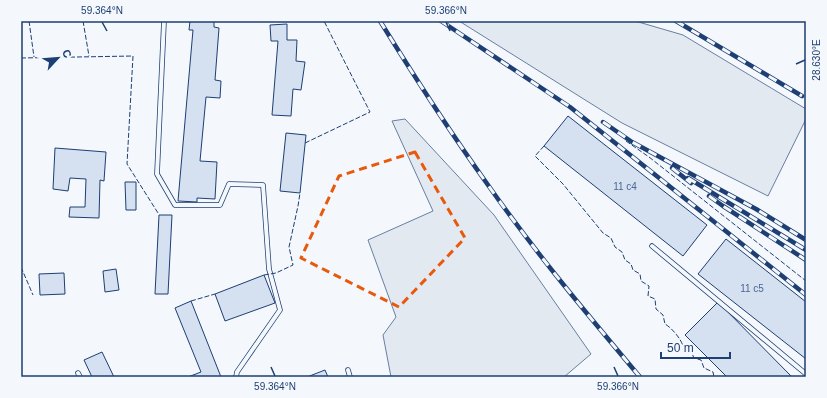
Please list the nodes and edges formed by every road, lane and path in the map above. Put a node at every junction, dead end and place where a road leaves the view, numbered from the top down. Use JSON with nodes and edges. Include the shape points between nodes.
{"nodes":[{"id":1,"x":164,"y":21,"type":"edge"},
{"id":2,"x":652,"y":246,"type":"dead end"},
{"id":3,"x":348,"y":370,"type":"dead end"},
{"id":4,"x":806,"y":374,"type":"edge"},
{"id":5,"x":236,"y":377,"type":"edge"},
{"id":6,"x":350,"y":377,"type":"edge"}],
"edges":[{"from":1,"to":5,"type":"lane","via":[[157,174],[175,204],[220,205],[229,184],[263,185],[269,269],[280,310]]},
{"from":2,"to":4,"type":"lane"},
{"from":3,"to":6,"type":"lane"}]}
